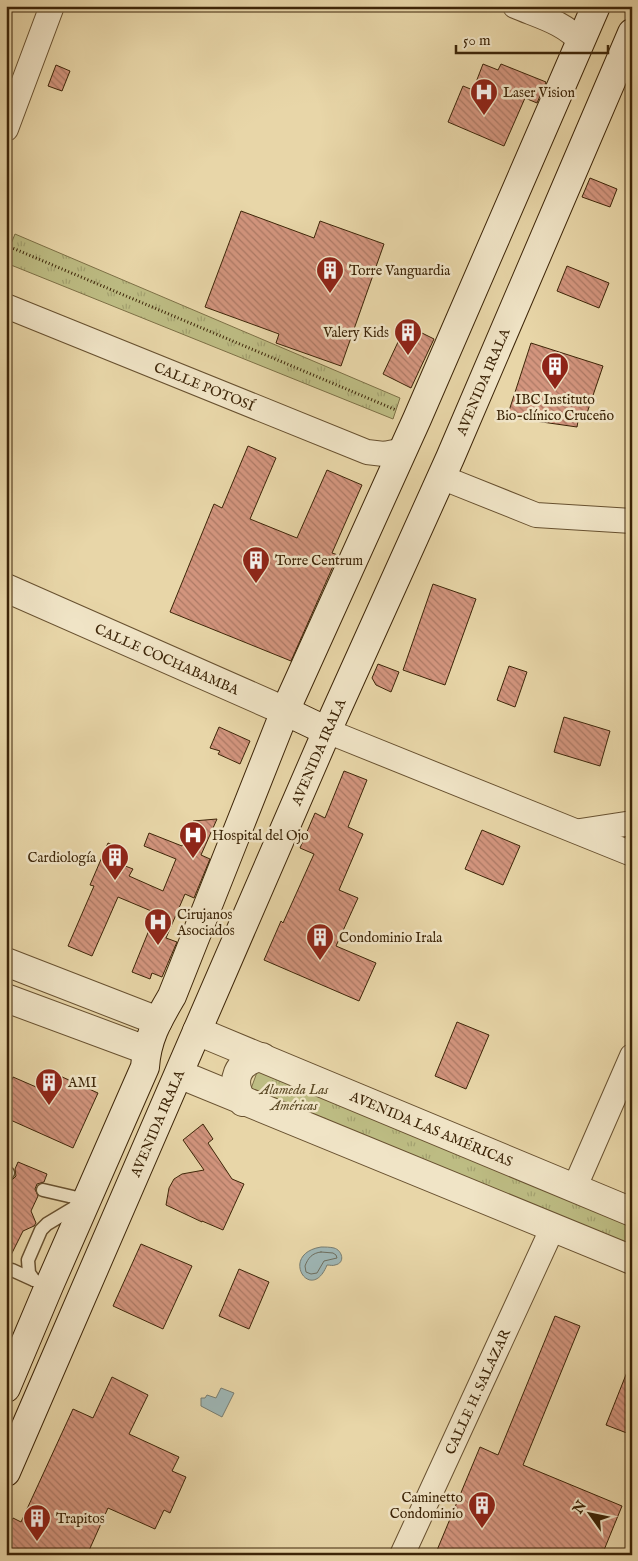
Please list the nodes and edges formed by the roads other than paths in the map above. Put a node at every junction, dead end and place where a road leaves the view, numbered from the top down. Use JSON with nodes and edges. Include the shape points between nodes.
{"nodes":[{"id":1,"x":52,"y":6,"type":"edge"},
{"id":2,"x":515,"y":6,"type":"edge"},
{"id":3,"x":596,"y":6,"type":"edge"},
{"id":4,"x":632,"y":33,"type":"edge"},
{"id":5,"x":581,"y":42,"type":"junction"},
{"id":6,"x":626,"y":59,"type":"edge"},
{"id":7,"x":6,"y":129,"type":"edge"},
{"id":8,"x":6,"y":306,"type":"edge"},
{"id":9,"x":404,"y":450,"type":"junction"},
{"id":10,"x":441,"y":477,"type":"junction"},
{"id":11,"x":632,"y":521,"type":"edge"},
{"id":12,"x":6,"y":588,"type":"edge"},
{"id":13,"x":285,"y":711,"type":"junction"},
{"id":14,"x":327,"y":731,"type":"junction"},
{"id":15,"x":632,"y":823,"type":"edge"},
{"id":16,"x":578,"y":831,"type":"junction"},
{"id":17,"x":632,"y":854,"type":"edge"},
{"id":18,"x":6,"y":962,"type":"edge"},
{"id":19,"x":6,"y":998,"type":"edge"},
{"id":20,"x":158,"y":1021,"type":"junction"},
{"id":21,"x":197,"y":1031,"type":"junction"},
{"id":22,"x":146,"y":1050,"type":"junction"},
{"id":23,"x":632,"y":1056,"type":"edge"},
{"id":24,"x":262,"y":1057,"type":"junction"},
{"id":25,"x":179,"y":1074,"type":"junction"},
{"id":26,"x":243,"y":1102,"type":"junction"},
{"id":27,"x":574,"y":1189,"type":"junction"},
{"id":28,"x":43,"y":1190,"type":"dead end"},
{"id":29,"x":86,"y":1200,"type":"junction"},
{"id":30,"x":632,"y":1212,"type":"edge"},
{"id":31,"x":553,"y":1227,"type":"junction"},
{"id":32,"x":632,"y":1260,"type":"edge"},
{"id":33,"x":12,"y":1270,"type":"dead end"},
{"id":34,"x":42,"y":1283,"type":"junction"},
{"id":35,"x":6,"y":1388,"type":"edge"},
{"id":36,"x":6,"y":1472,"type":"edge"},
{"id":37,"x":402,"y":1555,"type":"edge"}],
"edges":[{"from":1,"to":7,"type":"street"},
{"from":2,"to":5,"type":"street","via":[[562,25]]},
{"from":3,"to":5,"type":"main road"},
{"from":4,"to":6,"type":"main road","name":"AVENIDA IRALA"},
{"from":5,"to":9,"type":"main road"},
{"from":6,"to":10,"type":"main road","name":"AVENIDA IRALA"},
{"from":8,"to":9,"type":"street","name":"CALLE POTOSÍ","via":[[367,452],[384,454]]},
{"from":9,"to":13,"type":"main road"},
{"from":10,"to":11,"type":"street","via":[[536,515]]},
{"from":10,"to":14,"type":"main road","name":"AVENIDA IRALA"},
{"from":12,"to":13,"type":"main road","name":"CALLE COCHABAMBA"},
{"from":13,"to":14,"type":"main road","name":"CALLE COCHABAMBA"},
{"from":13,"to":20,"type":"main road","via":[[178,982]]},
{"from":14,"to":16,"type":"street"},
{"from":14,"to":21,"type":"main road","name":"AVENIDA IRALA"},
{"from":15,"to":16,"type":"street"},
{"from":16,"to":17,"type":"street"},
{"from":18,"to":20,"type":"main road","name":"AVENIDA LAS AMÉRICAS"},
{"from":19,"to":22,"type":"main road"},
{"from":20,"to":21,"type":"main road","name":"AVENIDA LAS AMÉRICAS"},
{"from":20,"to":22,"type":"main road"},
{"from":21,"to":24,"type":"main road","name":"AVENIDA LAS AMÉRICAS"},
{"from":21,"to":25,"type":"main road","name":"AVENIDA IRALA"},
{"from":22,"to":29,"type":"main road","via":[[145,1067]]},
{"from":23,"to":27,"type":"street"},
{"from":24,"to":26,"type":"main road","via":[[246,1063],[236,1077],[238,1094]]},
{"from":24,"to":27,"type":"main road","name":"AVENIDA LAS AMÉRICAS"},
{"from":25,"to":26,"type":"main road"},
{"from":25,"to":36,"type":"main road","name":"AVENIDA IRALA"},
{"from":26,"to":31,"type":"main road"},
{"from":27,"to":30,"type":"main road","name":"AVENIDA LAS AMÉRICAS"},
{"from":28,"to":29,"type":"lane"},
{"from":29,"to":34,"type":"main road"},
{"from":31,"to":32,"type":"main road"},
{"from":31,"to":37,"type":"street","name":"CALLE H. SALAZAR"},
{"from":33,"to":34,"type":"lane"},
{"from":34,"to":35,"type":"main road"}]}
